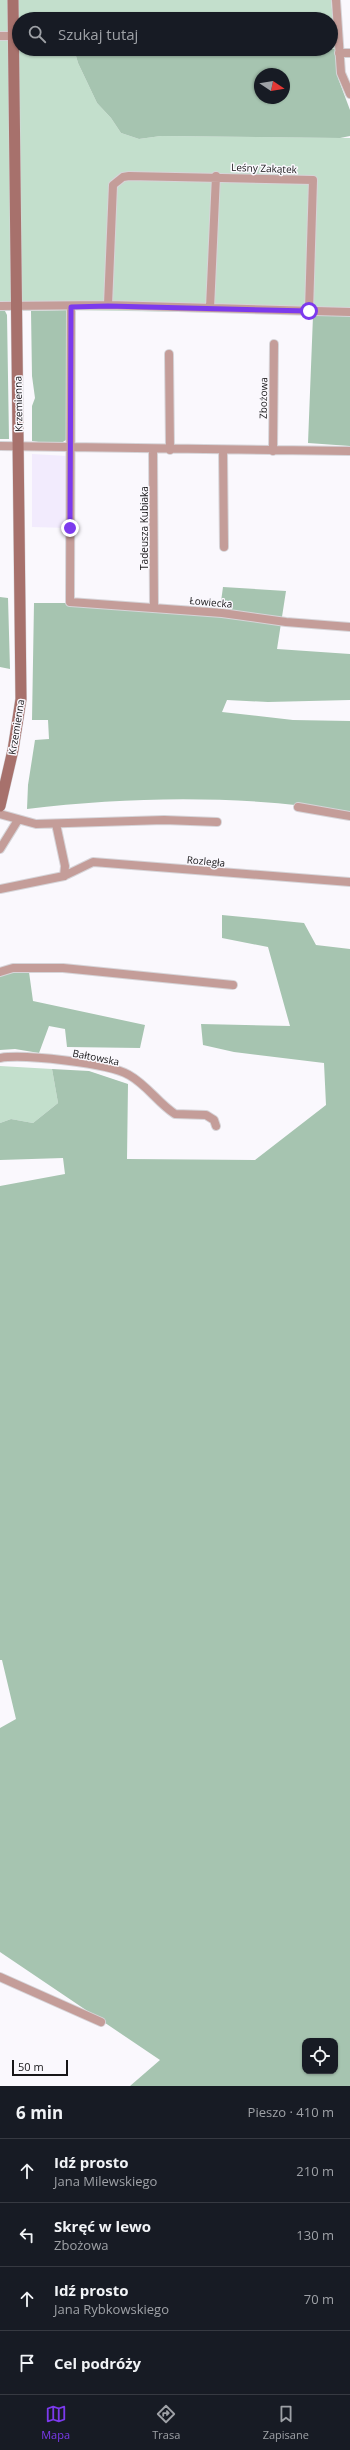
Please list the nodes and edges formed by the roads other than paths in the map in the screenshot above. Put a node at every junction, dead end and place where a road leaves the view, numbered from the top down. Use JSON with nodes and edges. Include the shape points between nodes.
{"nodes":[{"id":1,"x":13,"y":0,"type":"edge"},
{"id":2,"x":336,"y":0,"type":"edge"},
{"id":3,"x":13,"y":12,"type":"edge"},
{"id":4,"x":337,"y":12,"type":"edge"},
{"id":5,"x":338,"y":35,"type":"edge"},
{"id":6,"x":0,"y":36,"type":"edge"},
{"id":7,"x":12,"y":36,"type":"edge"},
{"id":8,"x":339,"y":53,"type":"junction"},
{"id":9,"x":350,"y":53,"type":"edge"},
{"id":10,"x":13,"y":56,"type":"edge"},
{"id":11,"x":350,"y":94,"type":"edge"},
{"id":12,"x":216,"y":176,"type":"junction"},
{"id":13,"x":0,"y":306,"type":"edge"},
{"id":14,"x":17,"y":306,"type":"junction"},
{"id":15,"x":108,"y":306,"type":"junction"},
{"id":16,"x":71,"y":307,"type":"junction"},
{"id":17,"x":210,"y":308,"type":"junction"},
{"id":18,"x":309,"y":311,"type":"junction"},
{"id":19,"x":350,"y":312,"type":"edge"},
{"id":20,"x":274,"y":344,"type":"dead end"},
{"id":21,"x":169,"y":354,"type":"dead end"},
{"id":22,"x":0,"y":446,"type":"edge"},
{"id":23,"x":19,"y":447,"type":"junction"},
{"id":24,"x":70,"y":448,"type":"junction"},
{"id":25,"x":153,"y":449,"type":"junction"},
{"id":26,"x":170,"y":450,"type":"junction"},
{"id":27,"x":223,"y":450,"type":"junction"},
{"id":28,"x":273,"y":451,"type":"junction"},
{"id":29,"x":350,"y":451,"type":"edge"},
{"id":30,"x":224,"y":548,"type":"dead end"},
{"id":31,"x":154,"y":608,"type":"junction"},
{"id":32,"x":350,"y":627,"type":"edge"},
{"id":33,"x":0,"y":806,"type":"edge"},
{"id":34,"x":298,"y":807,"type":"dead end"},
{"id":35,"x":0,"y":814,"type":"edge"},
{"id":36,"x":350,"y":816,"type":"edge"},
{"id":37,"x":18,"y":820,"type":"junction"},
{"id":38,"x":217,"y":822,"type":"dead end"},
{"id":39,"x":56,"y":824,"type":"junction"},
{"id":40,"x":0,"y":849,"type":"edge"},
{"id":41,"x":64,"y":876,"type":"junction"},
{"id":42,"x":350,"y":882,"type":"edge"},
{"id":43,"x":0,"y":889,"type":"edge"},
{"id":44,"x":0,"y":972,"type":"edge"},
{"id":45,"x":233,"y":985,"type":"dead end"},
{"id":46,"x":0,"y":1058,"type":"edge"},
{"id":47,"x":216,"y":1126,"type":"dead end"},
{"id":48,"x":0,"y":1977,"type":"edge"},
{"id":49,"x":101,"y":2022,"type":"dead end"}],
"edges":[{"from":1,"to":3,"type":"main road","name":"Krzemienna"},
{"from":2,"to":4,"type":"street"},
{"from":5,"to":8,"type":"street"},
{"from":6,"to":7,"type":"street"},
{"from":8,"to":9,"type":"street"},
{"from":8,"to":11,"type":"street","via":[[341,73]]},
{"from":10,"to":14,"type":"main road","name":"Krzemienna"},
{"from":12,"to":15,"type":"street","via":[[129,176],[123,177],[113,185]]},
{"from":12,"to":17,"type":"street"},
{"from":12,"to":18,"type":"street","name":"Leśny Zakątek","via":[[313,180]]},
{"from":13,"to":14,"type":"street"},
{"from":14,"to":16,"type":"street"},
{"from":14,"to":23,"type":"main road","name":"Krzemienna"},
{"from":15,"to":16,"type":"street"},
{"from":15,"to":17,"type":"street"},
{"from":16,"to":24,"type":"street"},
{"from":17,"to":18,"type":"street"},
{"from":18,"to":19,"type":"street"},
{"from":20,"to":28,"type":"street","name":"Zbożowa"},
{"from":21,"to":26,"type":"street"},
{"from":22,"to":23,"type":"street"},
{"from":23,"to":24,"type":"street"},
{"from":23,"to":33,"type":"main road","name":"Krzemienna","via":[[21,699]]},
{"from":24,"to":25,"type":"street"},
{"from":24,"to":31,"type":"street","name":"Łowiecka","via":[[70,602]]},
{"from":25,"to":26,"type":"street"},
{"from":25,"to":31,"type":"street","name":"Tadeusza Kubiaka"},
{"from":26,"to":27,"type":"street"},
{"from":27,"to":28,"type":"street"},
{"from":27,"to":30,"type":"street"},
{"from":28,"to":29,"type":"street"},
{"from":31,"to":32,"type":"street","name":"Łowiecka"},
{"from":34,"to":36,"type":"street"},
{"from":35,"to":37,"type":"street"},
{"from":37,"to":39,"type":"street","via":[[36,824]]},
{"from":37,"to":40,"type":"street"},
{"from":38,"to":39,"type":"street","via":[[164,820]]},
{"from":39,"to":41,"type":"street","via":[[65,866]]},
{"from":41,"to":42,"type":"street","name":"Rozległa","via":[[93,862],[108,862]]},
{"from":41,"to":43,"type":"street","name":"Rozległa"},
{"from":44,"to":45,"type":"street","via":[[13,968],[63,968]]},
{"from":46,"to":47,"type":"street","name":"Bałtowska","via":[[45,1058],[116,1069],[140,1082],[175,1114],[210,1116]]},
{"from":48,"to":49,"type":"street"}]}
